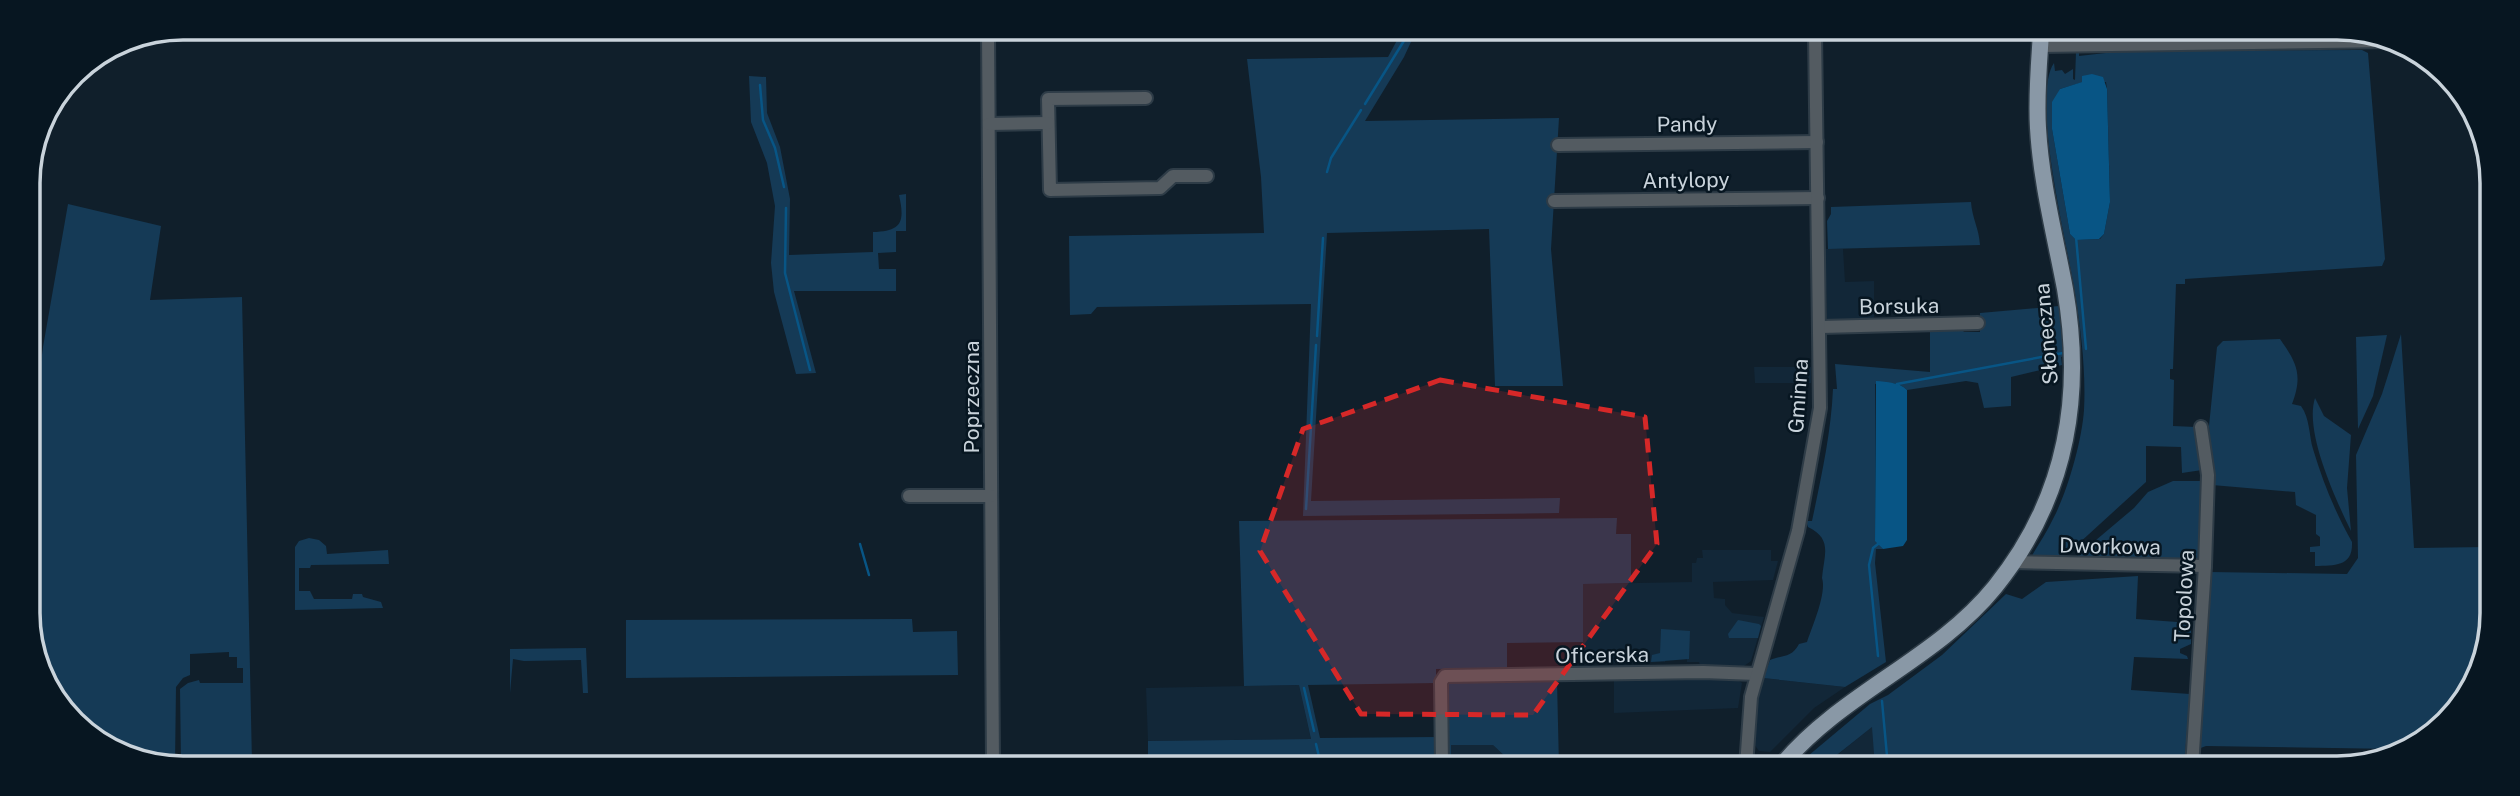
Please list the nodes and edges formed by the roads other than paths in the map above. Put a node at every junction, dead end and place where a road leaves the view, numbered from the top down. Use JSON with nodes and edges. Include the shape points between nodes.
{"nodes":[{"id":1,"x":988,"y":40,"type":"edge"},
{"id":2,"x":1815,"y":40,"type":"edge"},
{"id":3,"x":2041,"y":40,"type":"edge"},
{"id":4,"x":2215,"y":40,"type":"edge"},
{"id":5,"x":2351,"y":41,"type":"edge"},
{"id":6,"x":1146,"y":97,"type":"dead end"},
{"id":7,"x":1048,"y":123,"type":"junction"},
{"id":8,"x":989,"y":124,"type":"junction"},
{"id":9,"x":1817,"y":142,"type":"junction"},
{"id":10,"x":1558,"y":145,"type":"dead end"},
{"id":11,"x":1207,"y":176,"type":"dead end"},
{"id":12,"x":1818,"y":198,"type":"junction"},
{"id":13,"x":1554,"y":201,"type":"dead end"},
{"id":14,"x":1978,"y":323,"type":"dead end"},
{"id":15,"x":1821,"y":327,"type":"junction"},
{"id":16,"x":2202,"y":427,"type":"dead end"},
{"id":17,"x":909,"y":496,"type":"dead end"},
{"id":18,"x":991,"y":496,"type":"junction"},
{"id":19,"x":2013,"y":562,"type":"junction"},
{"id":20,"x":2205,"y":566,"type":"junction"},
{"id":21,"x":1756,"y":674,"type":"junction"},
{"id":22,"x":1442,"y":755,"type":"edge"},
{"id":23,"x":1749,"y":755,"type":"edge"},
{"id":24,"x":1792,"y":755,"type":"edge"},
{"id":25,"x":2193,"y":755,"type":"edge"},
{"id":26,"x":993,"y":756,"type":"edge"}],
"edges":[{"from":1,"to":8,"type":"street","name":"Poprzeczna"},
{"from":2,"to":9,"type":"street","name":"Gminna"},
{"from":3,"to":19,"type":"main road","name":"Słoneczna","via":[[2038,128],[2070,320],[2073,391],[2054,483]]},
{"from":4,"to":5,"type":"street"},
{"from":6,"to":7,"type":"street","via":[[1048,99]]},
{"from":7,"to":8,"type":"street"},
{"from":7,"to":11,"type":"street","via":[[1050,190],[1160,188],[1173,176]]},
{"from":8,"to":18,"type":"street","name":"Poprzeczna"},
{"from":9,"to":10,"type":"street","name":"Pandy"},
{"from":9,"to":12,"type":"street","name":"Gminna"},
{"from":12,"to":13,"type":"street","name":"Antylopy"},
{"from":12,"to":15,"type":"street","name":"Gminna"},
{"from":14,"to":15,"type":"street","name":"Borsuka"},
{"from":15,"to":21,"type":"street","name":"Gminna","via":[[1820,408],[1814,445],[1796,538]]},
{"from":16,"to":20,"type":"street","name":"Topolowa","via":[[2208,475]]},
{"from":17,"to":18,"type":"street"},
{"from":18,"to":26,"type":"street","name":"Poprzeczna"},
{"from":19,"to":20,"type":"street","name":"Dworkowa"},
{"from":19,"to":24,"type":"main road","name":"Słoneczna","via":[[1964,618],[1826,721]]},
{"from":20,"to":25,"type":"street","name":"Topolowa"},
{"from":21,"to":22,"type":"street","name":"Oficerska","via":[[1449,676],[1441,682]]},
{"from":21,"to":23,"type":"street","name":"Gminna"}]}
